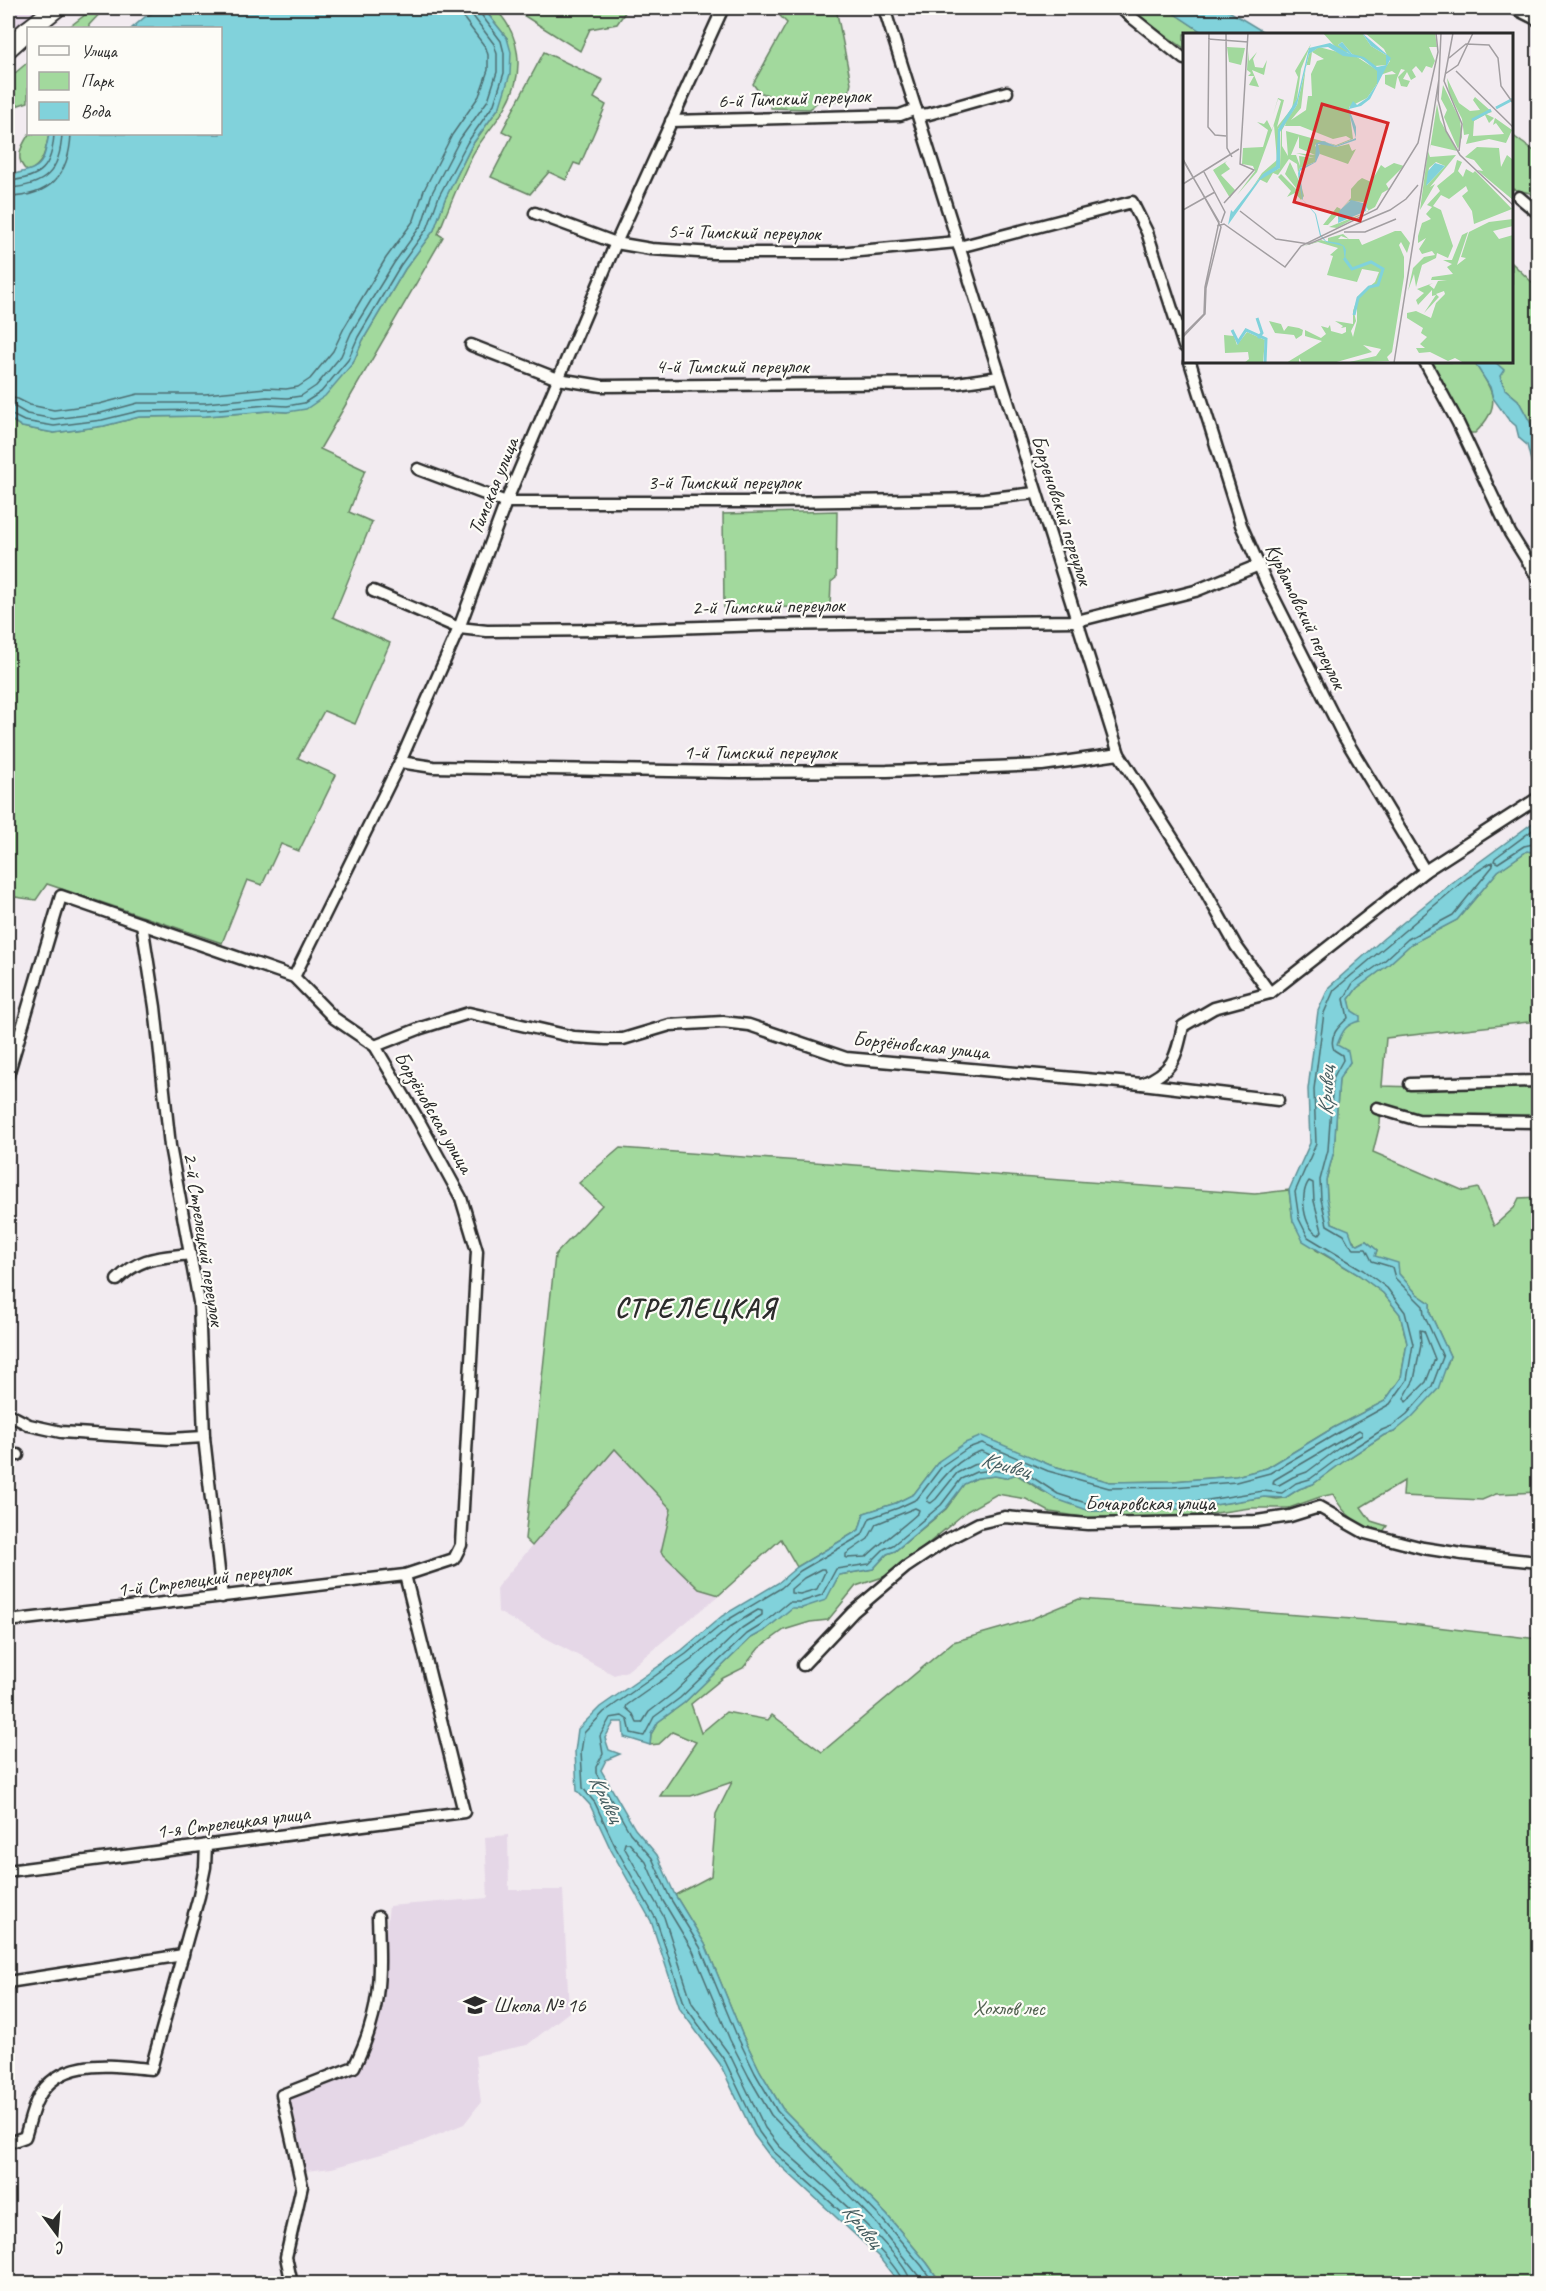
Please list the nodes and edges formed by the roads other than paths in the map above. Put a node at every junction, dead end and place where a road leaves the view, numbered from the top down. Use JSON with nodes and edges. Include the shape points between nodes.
{"nodes":[{"id":1,"x":56,"y":8,"type":"edge"},
{"id":2,"x":723,"y":8,"type":"edge"},
{"id":3,"x":884,"y":8,"type":"edge"},
{"id":4,"x":1120,"y":8,"type":"edge"},
{"id":5,"x":1514,"y":8,"type":"edge"},
{"id":6,"x":1539,"y":20,"type":"edge"},
{"id":7,"x":32,"y":27,"type":"edge"},
{"id":8,"x":27,"y":31,"type":"edge"},
{"id":9,"x":8,"y":48,"type":"edge"},
{"id":10,"x":1183,"y":57,"type":"edge"},
{"id":11,"x":1008,"y":92,"type":"dead end"},
{"id":12,"x":917,"y":112,"type":"junction"},
{"id":13,"x":671,"y":121,"type":"junction"},
{"id":14,"x":1519,"y":196,"type":"dead end"},
{"id":15,"x":536,"y":213,"type":"dead end"},
{"id":16,"x":1539,"y":213,"type":"edge"},
{"id":17,"x":616,"y":243,"type":"junction"},
{"id":18,"x":958,"y":244,"type":"junction"},
{"id":19,"x":1183,"y":340,"type":"edge"},
{"id":20,"x":471,"y":345,"type":"dead end"},
{"id":21,"x":1190,"y":363,"type":"edge"},
{"id":22,"x":1426,"y":363,"type":"edge"},
{"id":23,"x":999,"y":377,"type":"junction"},
{"id":24,"x":558,"y":379,"type":"junction"},
{"id":25,"x":418,"y":470,"type":"dead end"},
{"id":26,"x":1035,"y":493,"type":"junction"},
{"id":27,"x":506,"y":502,"type":"junction"},
{"id":28,"x":1259,"y":565,"type":"junction"},
{"id":29,"x":1539,"y":578,"type":"edge"},
{"id":30,"x":373,"y":591,"type":"dead end"},
{"id":31,"x":1077,"y":621,"type":"junction"},
{"id":32,"x":459,"y":628,"type":"junction"},
{"id":33,"x":1119,"y":754,"type":"junction"},
{"id":34,"x":400,"y":762,"type":"junction"},
{"id":35,"x":1539,"y":798,"type":"edge"},
{"id":36,"x":1425,"y":872,"type":"junction"},
{"id":37,"x":142,"y":924,"type":"junction"},
{"id":38,"x":294,"y":977,"type":"junction"},
{"id":39,"x":1270,"y":993,"type":"junction"},
{"id":40,"x":375,"y":1046,"type":"junction"},
{"id":41,"x":8,"y":1075,"type":"edge"},
{"id":42,"x":1539,"y":1081,"type":"edge"},
{"id":43,"x":1142,"y":1084,"type":"junction"},
{"id":44,"x":1410,"y":1084,"type":"dead end"},
{"id":45,"x":1278,"y":1100,"type":"dead end"},
{"id":46,"x":1377,"y":1108,"type":"dead end"},
{"id":47,"x":1539,"y":1122,"type":"edge"},
{"id":48,"x":190,"y":1254,"type":"junction"},
{"id":49,"x":117,"y":1280,"type":"dead end"},
{"id":50,"x":8,"y":1414,"type":"edge"},
{"id":51,"x":204,"y":1437,"type":"junction"},
{"id":52,"x":1539,"y":1562,"type":"edge"},
{"id":53,"x":405,"y":1575,"type":"junction"},
{"id":54,"x":222,"y":1597,"type":"junction"},
{"id":55,"x":8,"y":1621,"type":"edge"},
{"id":56,"x":803,"y":1665,"type":"dead end"},
{"id":57,"x":206,"y":1845,"type":"junction"},
{"id":58,"x":8,"y":1871,"type":"edge"},
{"id":59,"x":378,"y":1917,"type":"dead end"},
{"id":60,"x":183,"y":1955,"type":"junction"},
{"id":61,"x":8,"y":1982,"type":"edge"},
{"id":62,"x":8,"y":2144,"type":"edge"},
{"id":63,"x":292,"y":2283,"type":"edge"}],
"edges":[{"from":1,"to":7,"type":"main road"},
{"from":2,"to":13,"type":"street","name":"Тимская улица"},
{"from":3,"to":12,"type":"street","name":"Борзеновский переулок"},
{"from":4,"to":10,"type":"street"},
{"from":5,"to":6,"type":"street"},
{"from":8,"to":9,"type":"main road"},
{"from":11,"to":12,"type":"street","name":"6-й Тимский переулок","via":[[929,114]]},
{"from":12,"to":13,"type":"street","name":"6-й Тимский переулок"},
{"from":12,"to":18,"type":"street","name":"Борзеновский переулок"},
{"from":13,"to":17,"type":"street","name":"Тимская улица"},
{"from":14,"to":16,"type":"street"},
{"from":15,"to":17,"type":"street","name":"5-й Тимский переулок"},
{"from":17,"to":18,"type":"street","name":"5-й Тимский переулок","via":[[693,252],[838,254]]},
{"from":17,"to":24,"type":"street","name":"Тимская улица"},
{"from":18,"to":19,"type":"street","via":[[1132,202],[1147,232]]},
{"from":18,"to":23,"type":"street","name":"Борзеновский переулок"},
{"from":20,"to":24,"type":"street","name":"4-й Тимский переулок"},
{"from":21,"to":28,"type":"street","name":"Курбатовский переулок","via":[[1241,525]]},
{"from":22,"to":29,"type":"street","via":[[1510,533]]},
{"from":23,"to":24,"type":"street","name":"4-й Тимский переулок","via":[[957,383],[614,386]]},
{"from":23,"to":26,"type":"street","name":"Борзеновский переулок"},
{"from":24,"to":27,"type":"street","name":"Тимская улица"},
{"from":25,"to":27,"type":"street","name":"3-й Тимский переулок"},
{"from":26,"to":27,"type":"street","name":"3-й Тимский переулок","via":[[984,499]]},
{"from":26,"to":31,"type":"street","name":"Борзеновский переулок"},
{"from":27,"to":32,"type":"street","name":"Тимская улица"},
{"from":28,"to":31,"type":"street","name":"2-й Тимский переулок","via":[[1195,591]]},
{"from":28,"to":36,"type":"street","name":"Курбатовский переулок","via":[[1343,735]]},
{"from":30,"to":32,"type":"street","name":"2-й Тимский переулок"},
{"from":31,"to":32,"type":"street","name":"2-й Тимский переулок","via":[[607,630]]},
{"from":31,"to":33,"type":"street","name":"Борзеновский переулок"},
{"from":32,"to":34,"type":"street","name":"Тимская улица"},
{"from":33,"to":34,"type":"street","name":"1-й Тимский переулок","via":[[1042,765],[876,771],[433,767]]},
{"from":33,"to":39,"type":"street","name":"Борзеновский переулок","via":[[1236,946]]},
{"from":34,"to":38,"type":"street","name":"Тимская улица"},
{"from":35,"to":36,"type":"street"},
{"from":36,"to":39,"type":"street"},
{"from":37,"to":38,"type":"street"},
{"from":37,"to":41,"type":"street","via":[[60,896]]},
{"from":37,"to":48,"type":"street","name":"2-й Стрелецкий переулок","via":[[170,1146]]},
{"from":38,"to":40,"type":"street","via":[[334,1018]]},
{"from":39,"to":43,"type":"street","via":[[1214,1008],[1183,1026],[1170,1068]]},
{"from":40,"to":43,"type":"street","name":"Борзёновская улица","via":[[469,1013],[574,1037],[606,1039],[623,1039],[670,1025],[723,1022],[749,1025],[846,1058]]},
{"from":40,"to":53,"type":"street","name":"Борзёновская улица","via":[[461,1198],[477,1251],[461,1545],[454,1559]]},
{"from":42,"to":44,"type":"street"},
{"from":43,"to":45,"type":"street","name":"Борзёновская улица"},
{"from":46,"to":47,"type":"street","via":[[1418,1120]]},
{"from":48,"to":49,"type":"street","via":[[142,1261]]},
{"from":48,"to":51,"type":"street","name":"2-й Стрелецкий переулок","via":[[199,1302]]},
{"from":50,"to":51,"type":"street","via":[[29,1425],[61,1432],[170,1439]]},
{"from":51,"to":54,"type":"street","name":"2-й Стрелецкий переулок"},
{"from":52,"to":56,"type":"street","name":"Бочаровская улица","via":[[1412,1545],[1365,1533],[1319,1507],[1257,1521],[1088,1524],[1005,1517],[979,1523],[906,1567],[853,1612]]},
{"from":53,"to":54,"type":"street","name":"1-й Стрелецкий переулок"},
{"from":53,"to":57,"type":"street","name":"1-я Стрелецкая улица","via":[[464,1812]]},
{"from":54,"to":55,"type":"street","name":"1-й Стрелецкий переулок"},
{"from":57,"to":58,"type":"street","name":"1-я Стрелецкая улица"},
{"from":57,"to":60,"type":"street","via":[[205,1867]]},
{"from":59,"to":63,"type":"street","via":[[379,1992],[367,2041],[354,2067],[282,2095],[303,2186],[286,2257]]},
{"from":60,"to":61,"type":"street"},
{"from":60,"to":62,"type":"street","via":[[151,2069],[96,2066],[67,2071],[51,2080],[38,2098],[25,2137]]}]}
